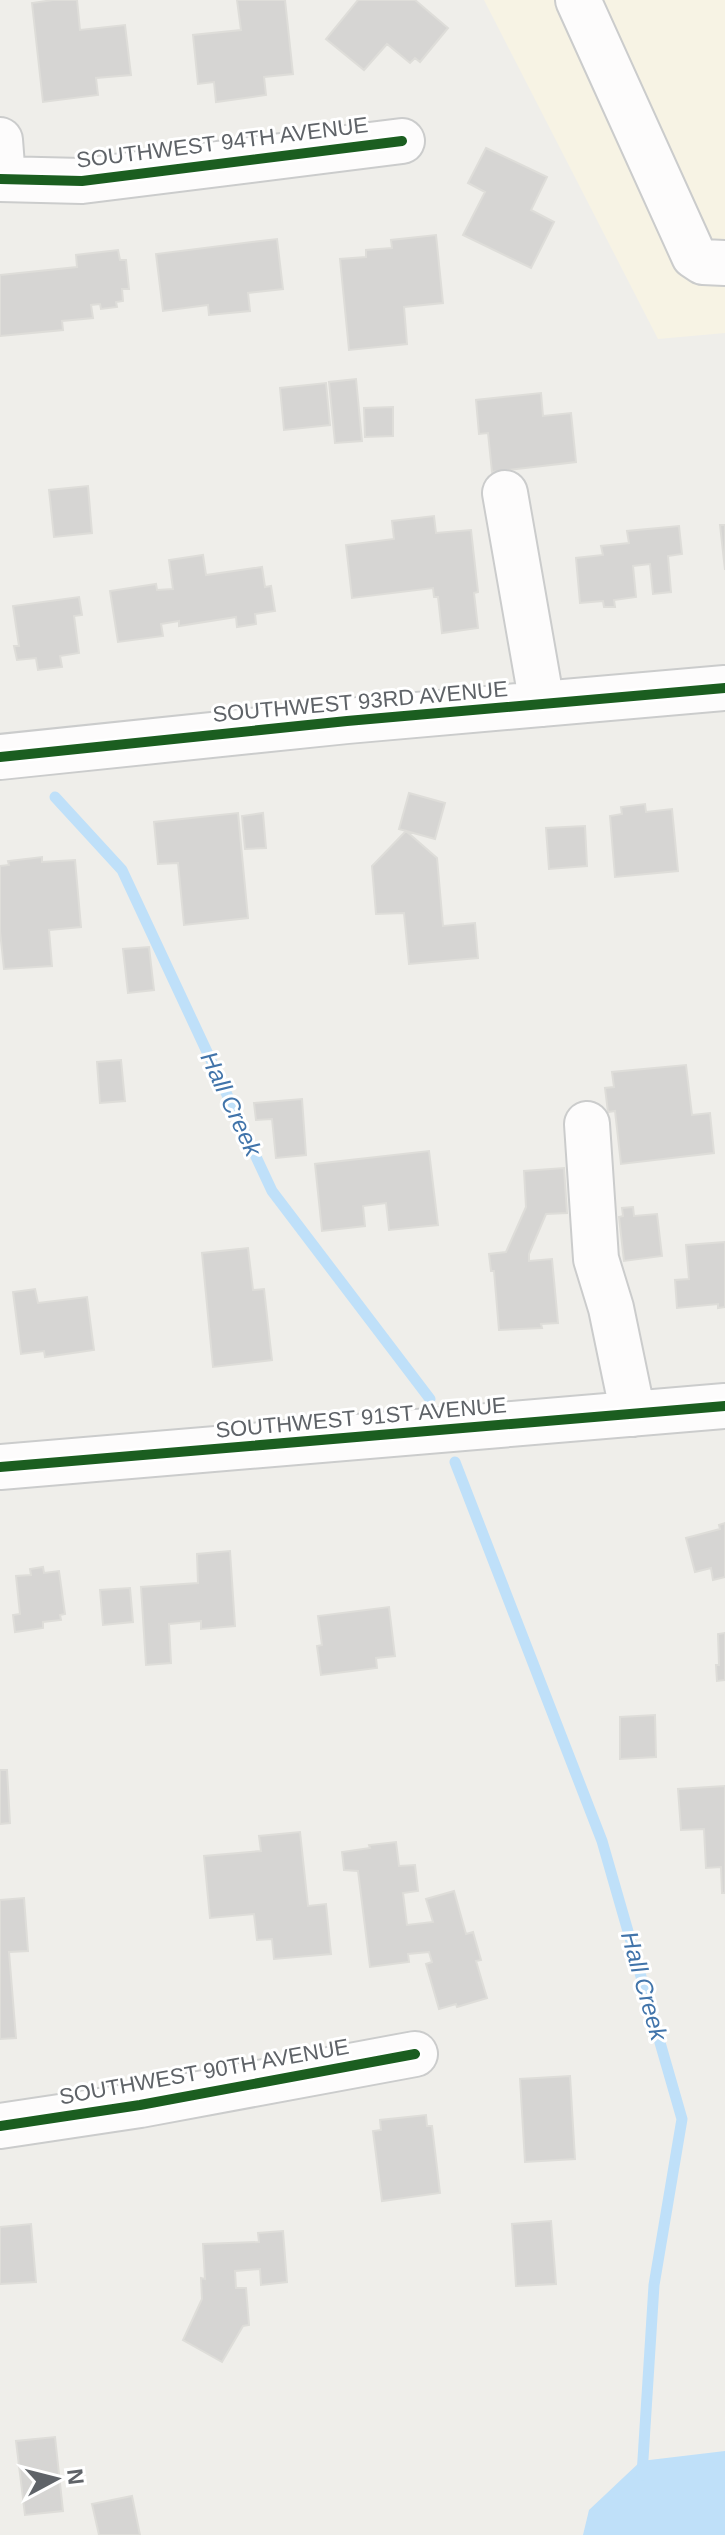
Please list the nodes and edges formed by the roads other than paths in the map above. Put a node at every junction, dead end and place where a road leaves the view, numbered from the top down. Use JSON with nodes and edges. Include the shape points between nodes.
{"nodes":[{"id":1,"x":578,"y":0,"type":"edge"},
{"id":2,"x":402,"y":141,"type":"dead end"},
{"id":3,"x":1,"y":166,"type":"edge"},
{"id":4,"x":725,"y":263,"type":"edge"},
{"id":5,"x":505,"y":493,"type":"dead end"},
{"id":6,"x":725,"y":688,"type":"edge"},
{"id":7,"x":542,"y":704,"type":"junction"},
{"id":8,"x":0,"y":757,"type":"edge"},
{"id":9,"x":587,"y":1124,"type":"dead end"},
{"id":10,"x":725,"y":1406,"type":"edge"},
{"id":11,"x":633,"y":1414,"type":"junction"},
{"id":12,"x":0,"y":1467,"type":"edge"},
{"id":13,"x":415,"y":2054,"type":"dead end"},
{"id":14,"x":0,"y":2126,"type":"edge"}],
"edges":[{"from":1,"to":4,"type":"street","via":[[694,256]]},
{"from":2,"to":3,"type":"street","name":"SOUTHWEST 94TH AVENUE","via":[[82,181]]},
{"from":5,"to":7,"type":"street"},
{"from":6,"to":7,"type":"street","name":"SOUTHWEST 93RD AVENUE"},
{"from":7,"to":8,"type":"street","name":"SOUTHWEST 93RD AVENUE"},
{"from":9,"to":11,"type":"street","via":[[596,1259]]},
{"from":10,"to":11,"type":"street","name":"SOUTHWEST 91ST AVENUE"},
{"from":11,"to":12,"type":"street","name":"SOUTHWEST 91ST AVENUE"},
{"from":13,"to":14,"type":"street","name":"SOUTHWEST 90TH AVENUE"}]}
